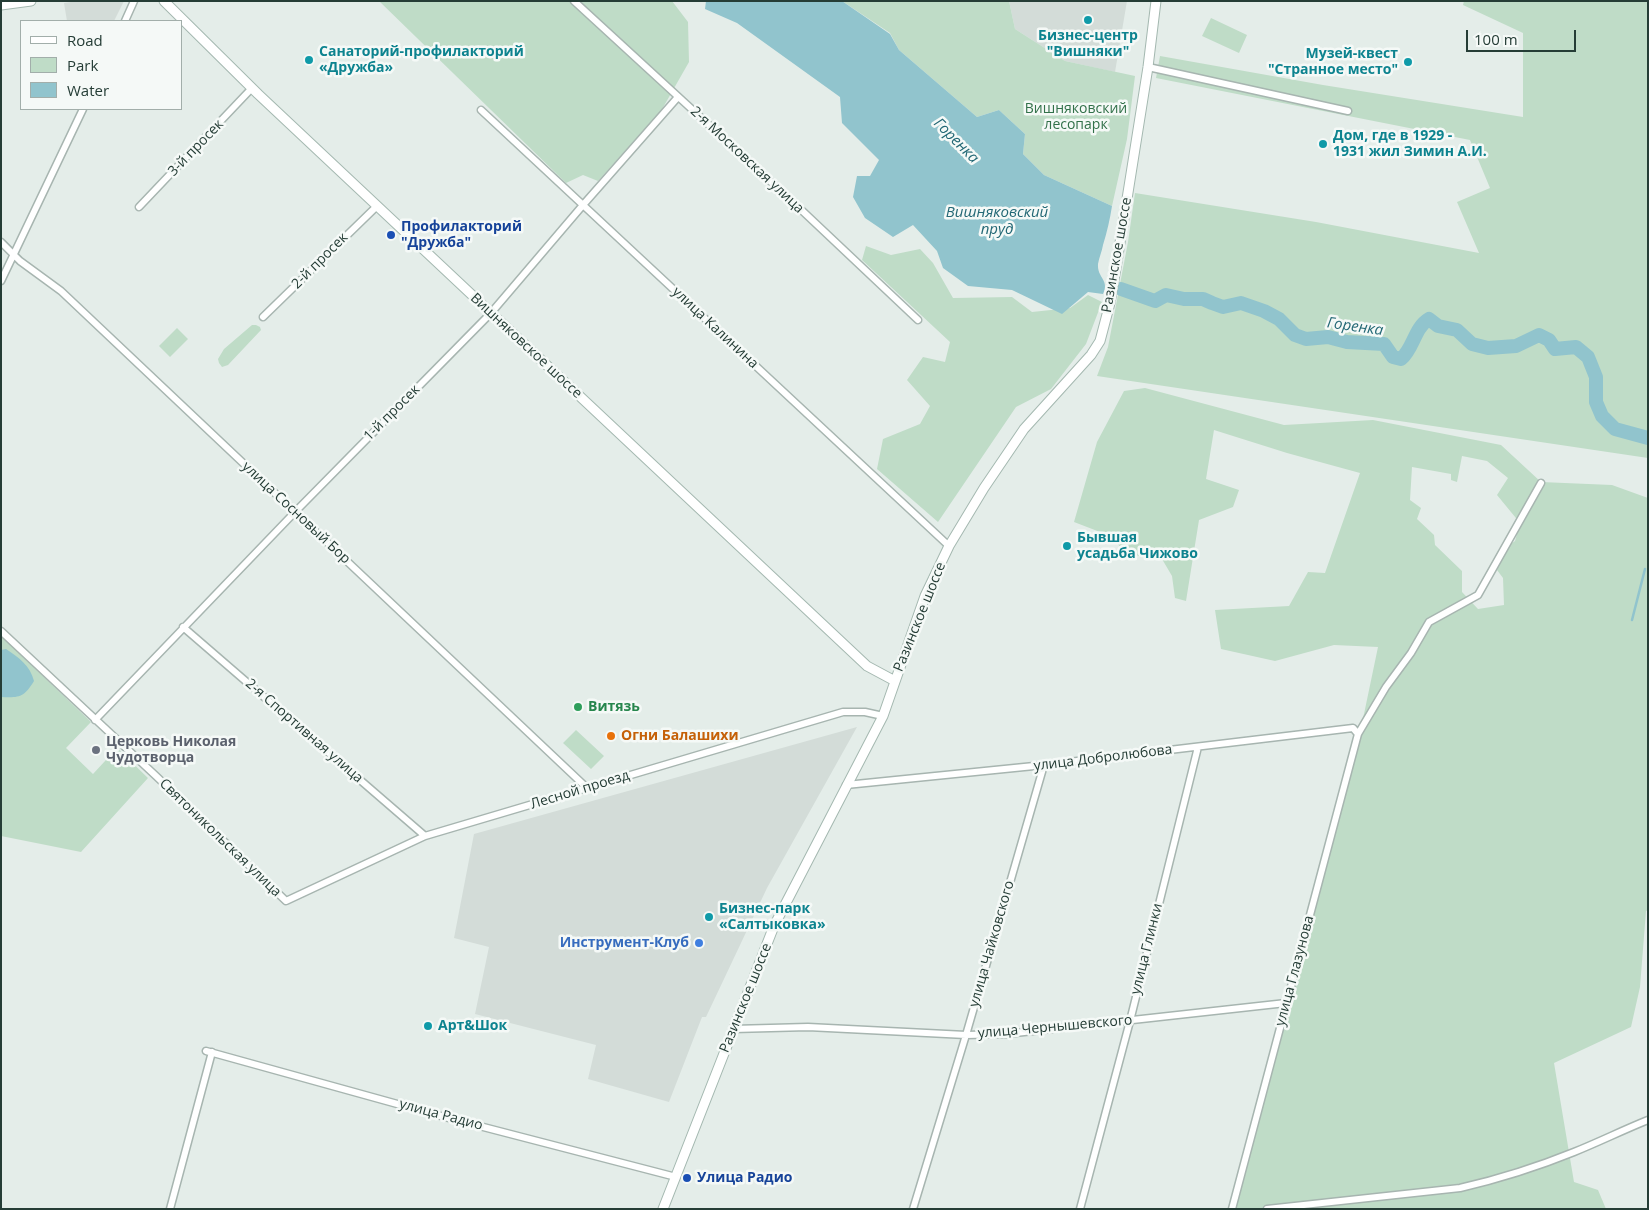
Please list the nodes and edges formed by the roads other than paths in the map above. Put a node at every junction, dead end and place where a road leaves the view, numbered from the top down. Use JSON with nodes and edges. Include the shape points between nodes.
{"nodes":[{"id":1,"x":31,"y":1,"type":"edge"},
{"id":2,"x":134,"y":1,"type":"edge"},
{"id":3,"x":164,"y":1,"type":"edge"},
{"id":4,"x":574,"y":1,"type":"edge"},
{"id":5,"x":1156,"y":1,"type":"edge"},
{"id":6,"x":3,"y":6,"type":"edge"},
{"id":7,"x":125,"y":20,"type":"edge"},
{"id":8,"x":1148,"y":67,"type":"junction"},
{"id":9,"x":252,"y":88,"type":"junction"},
{"id":10,"x":678,"y":97,"type":"junction"},
{"id":11,"x":83,"y":110,"type":"edge"},
{"id":12,"x":481,"y":110,"type":"dead end"},
{"id":13,"x":1348,"y":111,"type":"dead end"},
{"id":14,"x":583,"y":205,"type":"junction"},
{"id":15,"x":377,"y":206,"type":"junction"},
{"id":16,"x":139,"y":207,"type":"dead end"},
{"id":17,"x":1,"y":242,"type":"edge"},
{"id":18,"x":14,"y":255,"type":"junction"},
{"id":19,"x":1,"y":281,"type":"edge"},
{"id":20,"x":491,"y":313,"type":"junction"},
{"id":21,"x":263,"y":317,"type":"dead end"},
{"id":22,"x":918,"y":320,"type":"dead end"},
{"id":23,"x":1541,"y":482,"type":"dead end"},
{"id":24,"x":295,"y":512,"type":"junction"},
{"id":25,"x":949,"y":546,"type":"junction"},
{"id":26,"x":183,"y":627,"type":"junction"},
{"id":27,"x":1,"y":631,"type":"edge"},
{"id":28,"x":895,"y":681,"type":"junction"},
{"id":29,"x":883,"y":716,"type":"junction"},
{"id":30,"x":95,"y":720,"type":"junction"},
{"id":31,"x":1358,"y":734,"type":"junction"},
{"id":32,"x":1198,"y":747,"type":"junction"},
{"id":33,"x":1044,"y":765,"type":"junction"},
{"id":34,"x":846,"y":785,"type":"junction"},
{"id":35,"x":587,"y":788,"type":"junction"},
{"id":36,"x":425,"y":836,"type":"junction"},
{"id":37,"x":286,"y":901,"type":"joint"},
{"id":38,"x":1286,"y":1003,"type":"junction"},
{"id":39,"x":1130,"y":1021,"type":"junction"},
{"id":40,"x":733,"y":1029,"type":"junction"},
{"id":41,"x":966,"y":1035,"type":"junction"},
{"id":42,"x":1648,"y":1120,"type":"edge"},
{"id":43,"x":676,"y":1177,"type":"junction"},
{"id":44,"x":170,"y":1209,"type":"edge"},
{"id":45,"x":663,"y":1209,"type":"edge"},
{"id":46,"x":913,"y":1209,"type":"edge"},
{"id":47,"x":1080,"y":1209,"type":"edge"},
{"id":48,"x":1232,"y":1209,"type":"edge"},
{"id":49,"x":1267,"y":1209,"type":"edge"}],
"edges":[{"from":1,"to":6,"type":"main road"},
{"from":2,"to":7,"type":"street"},
{"from":3,"to":9,"type":"main road","name":"Вишняковское шоссе"},
{"from":4,"to":10,"type":"street","name":"2-я Московская улица"},
{"from":5,"to":8,"type":"main road","name":"Разинское шоссе"},
{"from":8,"to":13,"type":"street"},
{"from":8,"to":25,"type":"main road","name":"Разинское шоссе","via":[[1110,303],[1100,341],[1024,429]]},
{"from":9,"to":15,"type":"main road","name":"Вишняковское шоссе"},
{"from":9,"to":16,"type":"street","name":"3-й просек"},
{"from":10,"to":14,"type":"street","name":"1-й просек"},
{"from":10,"to":22,"type":"street","name":"2-я Московская улица"},
{"from":11,"to":18,"type":"street"},
{"from":12,"to":14,"type":"street","name":"улица Калинина"},
{"from":14,"to":20,"type":"street","name":"1-й просек"},
{"from":14,"to":25,"type":"street","name":"улица Калинина"},
{"from":15,"to":20,"type":"main road","name":"Вишняковское шоссе"},
{"from":15,"to":21,"type":"street","name":"2-й просек"},
{"from":17,"to":18,"type":"street","name":"улица Сосновый Бор"},
{"from":18,"to":19,"type":"street"},
{"from":18,"to":24,"type":"street","name":"улица Сосновый Бор","via":[[61,291]]},
{"from":20,"to":24,"type":"street","name":"1-й просек"},
{"from":20,"to":28,"type":"main road","name":"Вишняковское шоссе","via":[[867,666]]},
{"from":23,"to":31,"type":"street","name":"улица Глазунова","via":[[1478,595],[1429,622]]},
{"from":24,"to":26,"type":"street","name":"1-й просек"},
{"from":24,"to":35,"type":"street","name":"улица Сосновый Бор"},
{"from":25,"to":28,"type":"main road","name":"Разинское шоссе","via":[[925,596]]},
{"from":26,"to":30,"type":"street","name":"1-й просек"},
{"from":26,"to":36,"type":"street","name":"2-я Спортивная улица"},
{"from":27,"to":30,"type":"street","name":"Святоникольская улица"},
{"from":28,"to":29,"type":"main road","name":"Разинское шоссе"},
{"from":29,"to":34,"type":"main road","name":"Разинское шоссе"},
{"from":29,"to":35,"type":"street","name":"Лесной проезд","via":[[843,712]]},
{"from":30,"to":37,"type":"street","name":"Святоникольская улица"},
{"from":31,"to":32,"type":"street","name":"улица Добролюбова","via":[[1353,728]]},
{"from":31,"to":38,"type":"street","name":"улица Глазунова"},
{"from":32,"to":33,"type":"street","name":"улица Добролюбова"},
{"from":32,"to":39,"type":"street","name":"улица Глинки"},
{"from":33,"to":34,"type":"street","name":"улица Добролюбова"},
{"from":33,"to":41,"type":"street","name":"улица Чайковского"},
{"from":34,"to":40,"type":"main road","name":"Разинское шоссе","via":[[774,926]]},
{"from":35,"to":36,"type":"street","name":"Лесной проезд"},
{"from":36,"to":37,"type":"street","name":"Лесной проезд"},
{"from":38,"to":39,"type":"street","name":"улица Чернышевского"},
{"from":38,"to":48,"type":"street","name":"улица Глазунова"},
{"from":39,"to":41,"type":"street","name":"улица Чернышевского"},
{"from":39,"to":47,"type":"street","name":"улица Глинки"},
{"from":40,"to":41,"type":"street","name":"улица Чернышевского","via":[[808,1027]]},
{"from":40,"to":43,"type":"main road","name":"Разинское шоссе"},
{"from":41,"to":46,"type":"street","name":"улица Чайковского"},
{"from":42,"to":49,"type":"street","via":[[1574,1152],[1492,1181],[1460,1188]]},
{"from":43,"to":44,"type":"street","name":"улица Радио","via":[[209,1051]]},
{"from":43,"to":45,"type":"main road","name":"Разинское шоссе"}]}
